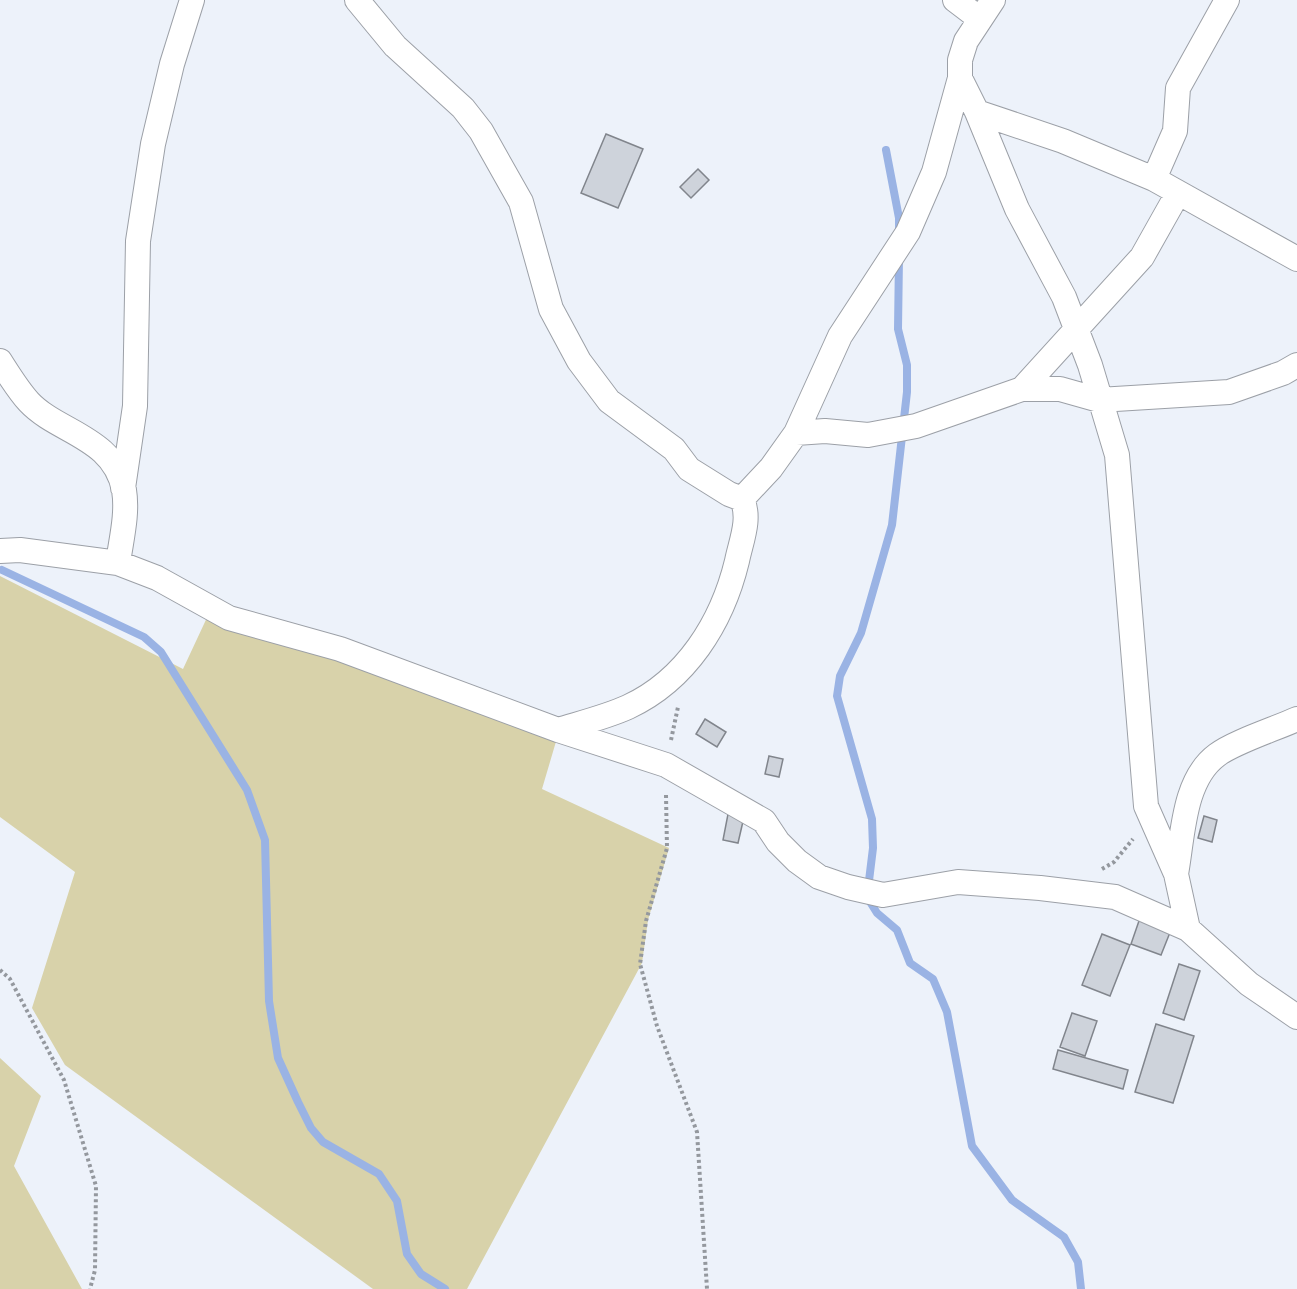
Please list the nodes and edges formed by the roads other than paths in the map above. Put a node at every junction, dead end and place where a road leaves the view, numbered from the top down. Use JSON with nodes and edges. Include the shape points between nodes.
{"nodes":[{"id":1,"x":192,"y":0,"type":"edge"},
{"id":2,"x":357,"y":0,"type":"edge"},
{"id":3,"x":955,"y":0,"type":"edge"},
{"id":4,"x":1227,"y":0,"type":"edge"},
{"id":5,"x":987,"y":9,"type":"edge"},
{"id":6,"x":960,"y":78,"type":"junction"},
{"id":7,"x":977,"y":112,"type":"junction"},
{"id":8,"x":1154,"y":179,"type":"junction"},
{"id":9,"x":1178,"y":193,"type":"junction"},
{"id":10,"x":1297,"y":260,"type":"edge"},
{"id":11,"x":1076,"y":329,"type":"junction"},
{"id":12,"x":0,"y":361,"type":"edge"},
{"id":13,"x":1297,"y":365,"type":"edge"},
{"id":14,"x":1022,"y":389,"type":"junction"},
{"id":15,"x":1099,"y":400,"type":"junction"},
{"id":16,"x":796,"y":433,"type":"junction"},
{"id":17,"x":123,"y":488,"type":"junction"},
{"id":18,"x":742,"y":499,"type":"junction"},
{"id":19,"x":0,"y":551,"type":"edge"},
{"id":20,"x":118,"y":563,"type":"junction"},
{"id":21,"x":1297,"y":719,"type":"edge"},
{"id":22,"x":558,"y":730,"type":"junction"},
{"id":23,"x":1176,"y":874,"type":"junction"},
{"id":24,"x":1188,"y":929,"type":"junction"},
{"id":25,"x":1297,"y":1017,"type":"edge"}],
"edges":[{"from":1,"to":17,"type":"street","via":[[153,144],[138,241],[135,406]]},
{"from":2,"to":18,"type":"street","via":[[395,45],[463,108],[481,131],[521,202],[551,309],[579,361],[609,401],[674,449],[690,470]]},
{"from":3,"to":5,"type":"street"},
{"from":4,"to":8,"type":"street","via":[[1178,88],[1175,131]]},
{"from":5,"to":6,"type":"street","via":[[963,51]]},
{"from":6,"to":7,"type":"street"},
{"from":6,"to":16,"type":"street","via":[[934,172],[908,232],[840,336]]},
{"from":7,"to":8,"type":"street","via":[[1063,141]]},
{"from":7,"to":11,"type":"street","via":[[1017,209],[1064,297]]},
{"from":8,"to":9,"type":"street"},
{"from":9,"to":10,"type":"street"},
{"from":9,"to":11,"type":"street","via":[[1142,257]]},
{"from":11,"to":14,"type":"street"},
{"from":11,"to":15,"type":"street"},
{"from":12,"to":17,"type":"street","via":[[30,404],[95,445],[108,458]]},
{"from":13,"to":15,"type":"street","via":[[1229,392]]},
{"from":14,"to":15,"type":"street","via":[[1060,389]]},
{"from":14,"to":16,"type":"street","via":[[916,426],[868,435]]},
{"from":15,"to":23,"type":"street","via":[[1117,455],[1146,806]]},
{"from":16,"to":18,"type":"street"},
{"from":17,"to":20,"type":"street","via":[[125,504]]},
{"from":18,"to":22,"type":"street","via":[[747,518],[735,569],[722,607],[687,665],[658,691],[627,708]]},
{"from":19,"to":20,"type":"street","via":[[20,550]]},
{"from":20,"to":22,"type":"street","via":[[157,578],[229,618],[340,649]]},
{"from":21,"to":23,"type":"street","via":[[1218,754],[1202,769],[1192,788]]},
{"from":22,"to":24,"type":"street","via":[[666,765],[764,821],[797,861],[819,877],[848,887],[883,895],[958,882],[1065,890],[1115,897]]},
{"from":23,"to":24,"type":"street"},
{"from":24,"to":25,"type":"street","via":[[1249,984]]}]}
